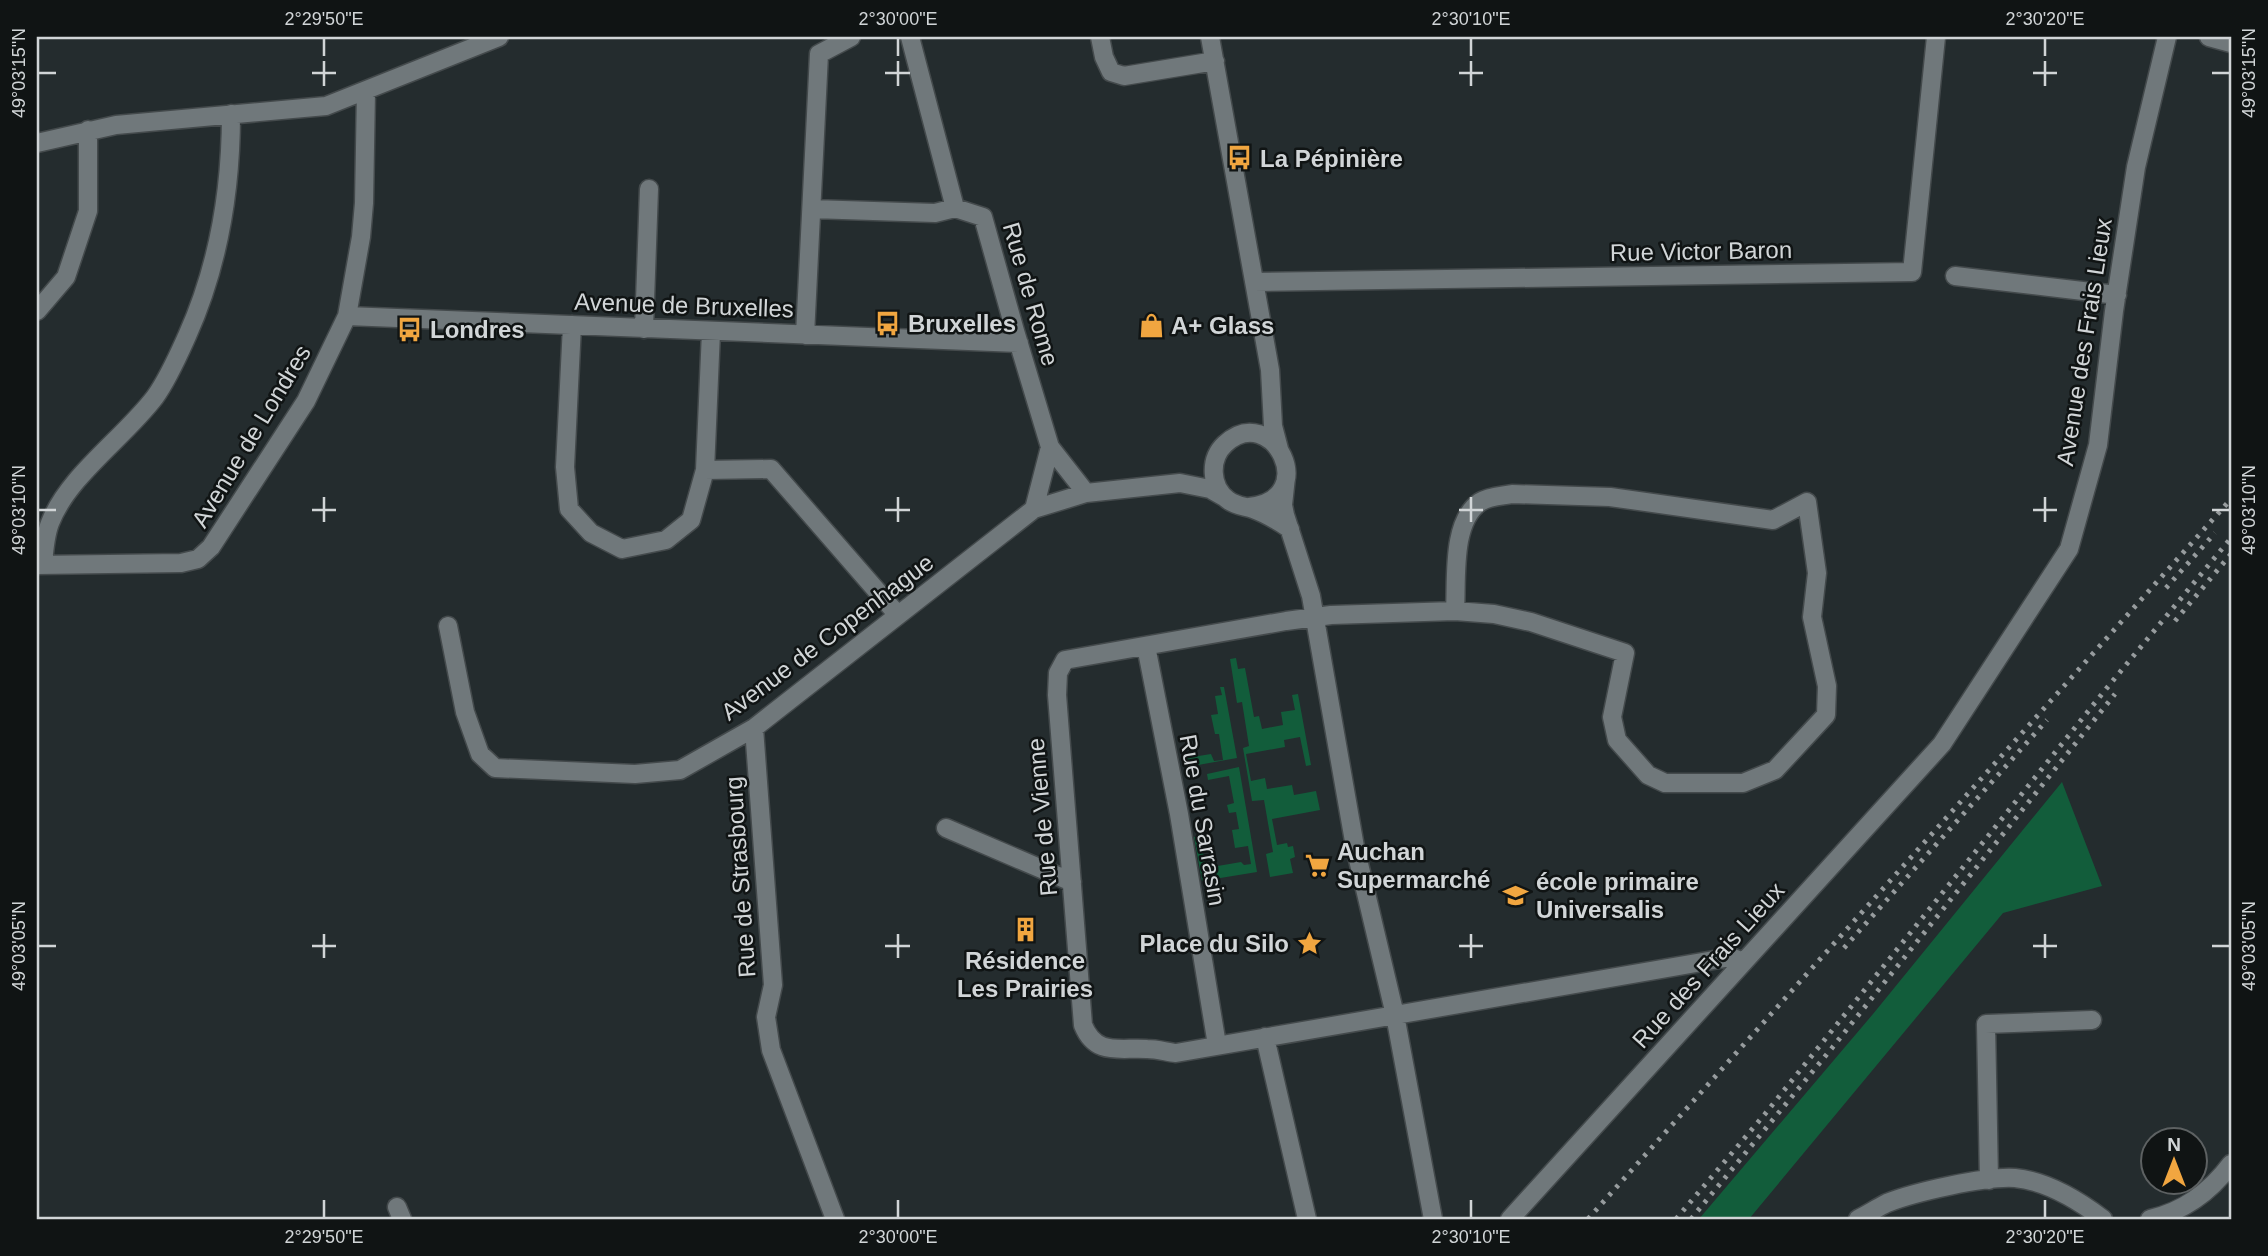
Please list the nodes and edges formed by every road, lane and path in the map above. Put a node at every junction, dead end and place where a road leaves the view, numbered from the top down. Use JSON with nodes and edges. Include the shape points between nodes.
{"nodes":[{"id":1,"x":499,"y":37,"type":"edge"},
{"id":2,"x":851,"y":37,"type":"edge"},
{"id":3,"x":910,"y":37,"type":"edge"},
{"id":4,"x":1100,"y":37,"type":"edge"},
{"id":5,"x":1210,"y":37,"type":"edge"},
{"id":6,"x":1936,"y":37,"type":"edge"},
{"id":7,"x":2167,"y":37,"type":"edge"},
{"id":8,"x":2208,"y":37,"type":"edge"},
{"id":9,"x":2231,"y":43,"type":"edge"},
{"id":10,"x":1215,"y":61,"type":"junction"},
{"id":11,"x":366,"y":91,"type":"junction"},
{"id":12,"x":231,"y":114,"type":"junction"},
{"id":13,"x":88,"y":130,"type":"junction"},
{"id":14,"x":37,"y":143,"type":"edge"},
{"id":15,"x":649,"y":189,"type":"dead end"},
{"id":16,"x":955,"y":208,"type":"junction"},
{"id":17,"x":812,"y":209,"type":"junction"},
{"id":18,"x":1955,"y":276,"type":"dead end"},
{"id":19,"x":1254,"y":282,"type":"junction"},
{"id":20,"x":2117,"y":295,"type":"junction"},
{"id":21,"x":37,"y":310,"type":"edge"},
{"id":22,"x":347,"y":316,"type":"junction"},
{"id":23,"x":572,"y":326,"type":"junction"},
{"id":24,"x":643,"y":329,"type":"junction"},
{"id":25,"x":711,"y":332,"type":"junction"},
{"id":26,"x":805,"y":335,"type":"junction"},
{"id":27,"x":1019,"y":343,"type":"junction"},
{"id":28,"x":1272,"y":401,"type":"junction"},
{"id":29,"x":1237,"y":436,"type":"junction"},
{"id":30,"x":1051,"y":447,"type":"junction"},
{"id":31,"x":1279,"y":449,"type":"junction"},
{"id":32,"x":1216,"y":456,"type":"junction"},
{"id":33,"x":705,"y":470,"type":"junction"},
{"id":34,"x":1286,"y":477,"type":"junction"},
{"id":35,"x":1180,"y":483,"type":"junction"},
{"id":36,"x":1086,"y":493,"type":"junction"},
{"id":37,"x":1224,"y":497,"type":"junction"},
{"id":38,"x":1249,"y":507,"type":"junction"},
{"id":39,"x":1034,"y":509,"type":"junction"},
{"id":40,"x":1290,"y":529,"type":"junction"},
{"id":41,"x":40,"y":565,"type":"edge"},
{"id":42,"x":1455,"y":611,"type":"junction"},
{"id":43,"x":897,"y":614,"type":"junction"},
{"id":44,"x":1315,"y":617,"type":"junction"},
{"id":45,"x":448,"y":626,"type":"dead end"},
{"id":46,"x":1146,"y":646,"type":"junction"},
{"id":47,"x":754,"y":728,"type":"junction"},
{"id":48,"x":1942,"y":744,"type":"joint"},
{"id":49,"x":946,"y":828,"type":"dead end"},
{"id":50,"x":1072,"y":882,"type":"junction"},
{"id":51,"x":1743,"y":962,"type":"junction"},
{"id":52,"x":1395,"y":1015,"type":"junction"},
{"id":53,"x":2092,"y":1020,"type":"dead end"},
{"id":54,"x":1265,"y":1037,"type":"junction"},
{"id":55,"x":1217,"y":1045,"type":"junction"},
{"id":56,"x":2231,"y":1164,"type":"edge"},
{"id":57,"x":1989,"y":1180,"type":"junction"},
{"id":58,"x":835,"y":1219,"type":"edge"},
{"id":59,"x":1307,"y":1219,"type":"edge"},
{"id":60,"x":1433,"y":1219,"type":"edge"},
{"id":61,"x":1510,"y":1219,"type":"edge"},
{"id":62,"x":1858,"y":1219,"type":"edge"},
{"id":63,"x":2102,"y":1219,"type":"edge"},
{"id":64,"x":2150,"y":1219,"type":"edge"}],
"edges":[{"from":1,"to":11,"type":"street"},
{"from":2,"to":17,"type":"street","via":[[819,54]]},
{"from":3,"to":16,"type":"street"},
{"from":4,"to":10,"type":"street","via":[[1111,72],[1124,76]]},
{"from":5,"to":10,"type":"street"},
{"from":6,"to":19,"type":"street","name":"Rue Victor Baron","via":[[1912,272]]},
{"from":7,"to":20,"type":"street","name":"Avenue des Frais Lieux","via":[[2136,167]]},
{"from":8,"to":9,"type":"street"},
{"from":10,"to":19,"type":"street"},
{"from":11,"to":12,"type":"street","via":[[326,106]]},
{"from":11,"to":22,"type":"street","name":"Avenue de Londres","via":[[363,214]]},
{"from":12,"to":13,"type":"street"},
{"from":12,"to":41,"type":"street","via":[[221,236],[197,314],[156,395],[94,461],[51,522]]},
{"from":13,"to":14,"type":"street"},
{"from":13,"to":21,"type":"street","via":[[88,211],[66,277]]},
{"from":15,"to":24,"type":"street"},
{"from":16,"to":17,"type":"street","via":[[936,213]]},
{"from":16,"to":27,"type":"street","name":"Rue de Rome","via":[[983,217]]},
{"from":17,"to":26,"type":"street"},
{"from":18,"to":20,"type":"street"},
{"from":19,"to":28,"type":"street"},
{"from":20,"to":48,"type":"street","name":"Avenue des Frais Lieux","via":[[2098,445],[2069,549]]},
{"from":22,"to":23,"type":"street","name":"Avenue de Bruxelles"},
{"from":22,"to":41,"type":"street","name":"Avenue de Londres","via":[[306,401],[211,547],[198,559]]},
{"from":23,"to":24,"type":"street","name":"Avenue de Bruxelles"},
{"from":23,"to":33,"type":"street","via":[[565,467],[569,509],[591,533],[622,549],[666,540],[691,520]]},
{"from":24,"to":25,"type":"street","name":"Avenue de Bruxelles"},
{"from":25,"to":26,"type":"street","name":"Avenue de Bruxelles"},
{"from":25,"to":33,"type":"street"},
{"from":26,"to":27,"type":"street","name":"Avenue de Bruxelles"},
{"from":27,"to":30,"type":"street","name":"Rue de Rome"},
{"from":28,"to":29,"type":"street","via":[[1258,423]]},
{"from":28,"to":31,"type":"street"},
{"from":29,"to":31,"type":"street","via":[[1256,434]]},
{"from":29,"to":32,"type":"street"},
{"from":30,"to":36,"type":"street","name":"Rue de Rome"},
{"from":30,"to":39,"type":"street"},
{"from":31,"to":34,"type":"street","via":[[1286,462]]},
{"from":32,"to":35,"type":"street"},
{"from":32,"to":37,"type":"street","via":[[1213,475]]},
{"from":33,"to":43,"type":"street","via":[[771,469]]},
{"from":34,"to":38,"type":"street","via":[[1279,494]]},
{"from":34,"to":40,"type":"street","via":[[1283,505]]},
{"from":35,"to":36,"type":"street"},
{"from":35,"to":37,"type":"street"},
{"from":36,"to":39,"type":"street"},
{"from":37,"to":38,"type":"street"},
{"from":38,"to":40,"type":"street"},
{"from":39,"to":43,"type":"street","name":"Avenue de Copenhague"},
{"from":40,"to":44,"type":"street"},
{"from":42,"to":42,"type":"street","via":[[1531,622],[1625,653],[1613,728],[1617,740],[1648,775],[1665,783],[1743,783],[1775,770],[1826,715],[1827,686],[1812,617],[1817,573],[1807,502],[1773,520],[1610,497],[1496,496],[1480,502],[1460,533]]},
{"from":42,"to":44,"type":"street"},
{"from":43,"to":47,"type":"street","name":"Avenue de Copenhague"},
{"from":44,"to":46,"type":"street"},
{"from":44,"to":52,"type":"street","via":[[1355,847]]},
{"from":45,"to":47,"type":"street","name":"Avenue de Copenhague","via":[[465,712],[480,754],[495,768],[635,774],[680,770]]},
{"from":46,"to":50,"type":"street","name":"Rue de Vienne","via":[[1065,660],[1058,673]]},
{"from":46,"to":55,"type":"street","name":"Rue du Sarrasin"},
{"from":47,"to":58,"type":"street","name":"Rue de Strasbourg","via":[[773,985],[766,1017],[771,1051]]},
{"from":48,"to":51,"type":"street","name":"Rue des Frais Lieux"},
{"from":49,"to":50,"type":"street"},
{"from":50,"to":55,"type":"street","name":"Rue de Vienne","via":[[1087,1034],[1108,1049],[1176,1053]]},
{"from":51,"to":52,"type":"street","name":"Rue de Vienne","via":[[1731,957]]},
{"from":51,"to":61,"type":"street","name":"Rue des Frais Lieux"},
{"from":52,"to":54,"type":"street","name":"Rue de Vienne"},
{"from":52,"to":60,"type":"street"},
{"from":53,"to":57,"type":"street","via":[[1986,1024]]},
{"from":54,"to":55,"type":"street","name":"Rue de Vienne"},
{"from":54,"to":59,"type":"street"},
{"from":56,"to":64,"type":"street","via":[[2198,1199]]},
{"from":57,"to":62,"type":"street","via":[[1888,1203]]},
{"from":57,"to":63,"type":"street","via":[[2014,1178],[2042,1184],[2085,1205]]}]}
